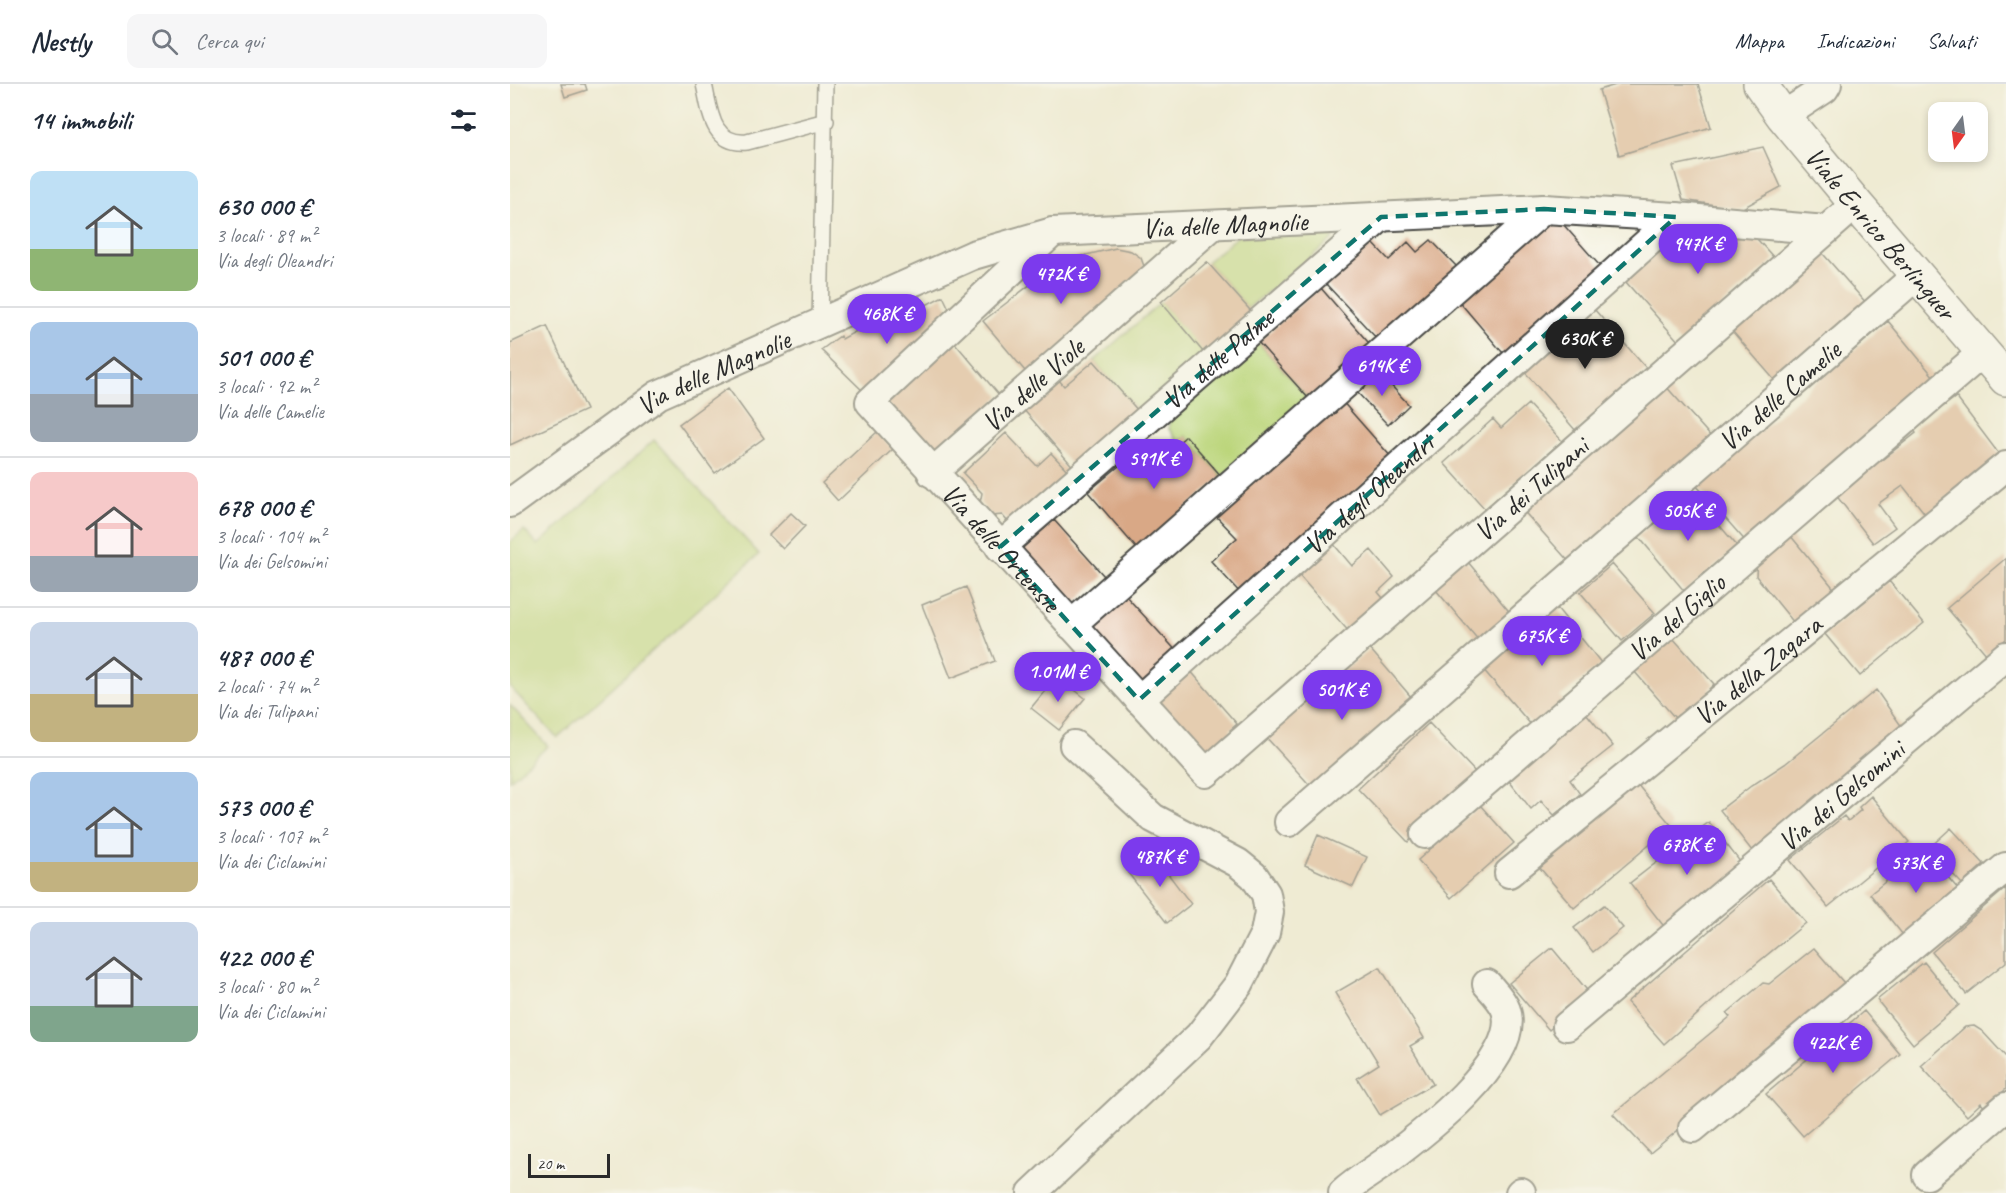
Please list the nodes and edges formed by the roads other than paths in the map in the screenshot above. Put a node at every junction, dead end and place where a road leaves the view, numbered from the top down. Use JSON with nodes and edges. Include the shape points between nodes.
{"nodes":[{"id":1,"x":704,"y":84,"type":"edge"},
{"id":2,"x":825,"y":84,"type":"edge"},
{"id":3,"x":1760,"y":84,"type":"edge"},
{"id":4,"x":1827,"y":84,"type":"edge"},
{"id":5,"x":1783,"y":116,"type":"junction"},
{"id":6,"x":826,"y":121,"type":"junction"},
{"id":7,"x":1856,"y":204,"type":"junction"},
{"id":8,"x":1545,"y":209,"type":"junction"},
{"id":9,"x":1381,"y":216,"type":"junction"},
{"id":10,"x":1676,"y":217,"type":"junction"},
{"id":11,"x":1213,"y":225,"type":"junction"},
{"id":12,"x":1826,"y":230,"type":"junction"},
{"id":13,"x":1053,"y":232,"type":"junction"},
{"id":14,"x":1916,"y":276,"type":"junction"},
{"id":15,"x":820,"y":322,"type":"junction"},
{"id":16,"x":1982,"y":353,"type":"junction"},
{"id":17,"x":2006,"y":380,"type":"edge"},
{"id":18,"x":2006,"y":466,"type":"edge"},
{"id":19,"x":932,"y":473,"type":"junction"},
{"id":20,"x":510,"y":502,"type":"edge"},
{"id":21,"x":1000,"y":547,"type":"junction"},
{"id":22,"x":1071,"y":625,"type":"junction"},
{"id":23,"x":2006,"y":656,"type":"edge"},
{"id":24,"x":1139,"y":700,"type":"junction"},
{"id":25,"x":1074,"y":745,"type":"dead end"},
{"id":26,"x":1206,"y":773,"type":"joint"},
{"id":27,"x":1289,"y":822,"type":"dead end"},
{"id":28,"x":1425,"y":834,"type":"dead end"},
{"id":29,"x":2006,"y":867,"type":"edge"},
{"id":30,"x":1509,"y":873,"type":"dead end"},
{"id":31,"x":1487,"y":984,"type":"dead end"},
{"id":32,"x":1567,"y":1026,"type":"dead end"},
{"id":33,"x":2006,"y":1107,"type":"edge"},
{"id":34,"x":1694,"y":1128,"type":"dead end"},
{"id":35,"x":1927,"y":1175,"type":"dead end"},
{"id":36,"x":1032,"y":1193,"type":"edge"},
{"id":37,"x":1343,"y":1193,"type":"edge"}],
"edges":[{"from":1,"to":6,"type":"lane","via":[[717,129],[736,143]]},
{"from":2,"to":6,"type":"lane"},
{"from":3,"to":5,"type":"main road","name":"Viale Enrico Berlinguer"},
{"from":4,"to":5,"type":"street"},
{"from":5,"to":7,"type":"main road","name":"Viale Enrico Berlinguer"},
{"from":6,"to":15,"type":"lane"},
{"from":7,"to":12,"type":"street","name":"Via dei Tulipani"},
{"from":7,"to":14,"type":"main road","name":"Viale Enrico Berlinguer"},
{"from":8,"to":9,"type":"street","name":"Via delle Magnolie"},
{"from":8,"to":10,"type":"street","name":"Via delle Magnolie"},
{"from":8,"to":22,"type":"street"},
{"from":9,"to":11,"type":"street","name":"Via delle Magnolie"},
{"from":9,"to":21,"type":"street","name":"Via delle Palme"},
{"from":10,"to":12,"type":"street","name":"Via delle Magnolie"},
{"from":10,"to":24,"type":"street","name":"Via degli Oleandri"},
{"from":11,"to":13,"type":"street","name":"Via delle Magnolie"},
{"from":11,"to":19,"type":"street","name":"Via delle Viole"},
{"from":12,"to":26,"type":"street","name":"Via dei Tulipani"},
{"from":13,"to":15,"type":"street","name":"Via delle Magnolie","via":[[973,255]]},
{"from":13,"to":19,"type":"street","name":"Via delle Ortensie","via":[[870,402]]},
{"from":14,"to":16,"type":"main road","name":"Viale Enrico Berlinguer"},
{"from":14,"to":27,"type":"street","name":"Via delle Camelie"},
{"from":15,"to":20,"type":"street","name":"Via delle Magnolie","via":[[658,395]]},
{"from":16,"to":17,"type":"main road","name":"Viale Enrico Berlinguer"},
{"from":16,"to":28,"type":"street","name":"Via del Giglio"},
{"from":18,"to":30,"type":"street","name":"Via della Zagara"},
{"from":19,"to":21,"type":"street","name":"Via delle Ortensie"},
{"from":21,"to":22,"type":"street","name":"Via delle Ortensie"},
{"from":22,"to":24,"type":"street","name":"Via delle Ortensie"},
{"from":23,"to":32,"type":"street","name":"Via dei Gelsomini"},
{"from":24,"to":26,"type":"street","name":"Via delle Ortensie"},
{"from":25,"to":36,"type":"street","via":[[1154,818],[1238,863],[1254,876],[1266,894],[1269,912],[1265,933],[1239,984],[1199,1036]]},
{"from":29,"to":34,"type":"street"},
{"from":31,"to":37,"type":"street","via":[[1506,1008],[1507,1031],[1498,1054],[1437,1122]]},
{"from":33,"to":35,"type":"street"}]}
